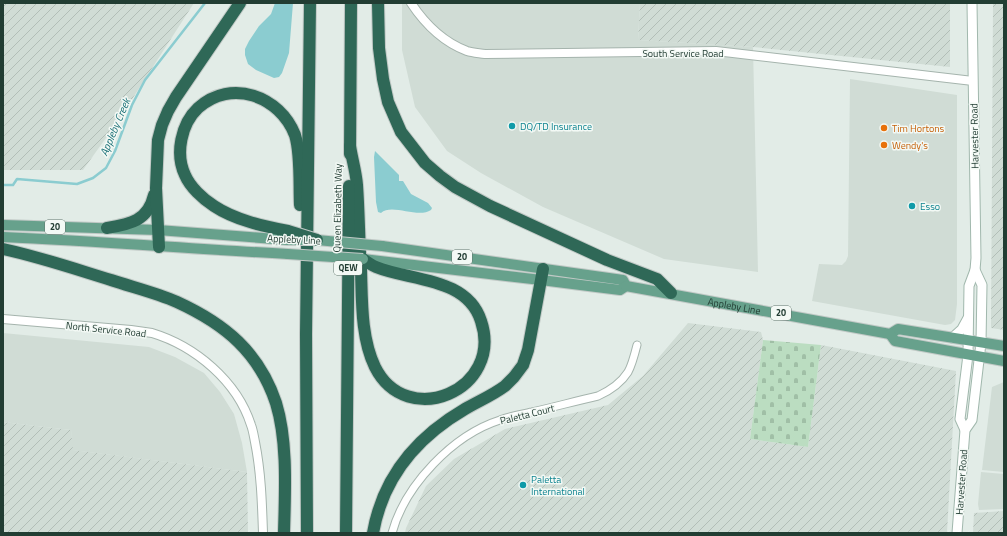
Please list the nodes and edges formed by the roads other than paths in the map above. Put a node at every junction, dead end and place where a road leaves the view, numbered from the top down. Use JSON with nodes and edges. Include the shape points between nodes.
{"nodes":[{"id":1,"x":240,"y":3,"type":"edge"},
{"id":2,"x":310,"y":3,"type":"edge"},
{"id":3,"x":352,"y":3,"type":"edge"},
{"id":4,"x":378,"y":3,"type":"edge"},
{"id":5,"x":411,"y":3,"type":"edge"},
{"id":6,"x":972,"y":3,"type":"edge"},
{"id":7,"x":973,"y":81,"type":"junction"},
{"id":8,"x":350,"y":146,"type":"junction"},
{"id":9,"x":156,"y":188,"type":"junction"},
{"id":10,"x":3,"y":224,"type":"edge"},
{"id":11,"x":107,"y":228,"type":"junction"},
{"id":12,"x":158,"y":230,"type":"junction"},
{"id":13,"x":288,"y":235,"type":"junction"},
{"id":14,"x":3,"y":238,"type":"edge"},
{"id":15,"x":317,"y":240,"type":"joint"},
{"id":16,"x":158,"y":247,"type":"junction"},
{"id":17,"x":3,"y":249,"type":"edge"},
{"id":18,"x":363,"y":259,"type":"joint"},
{"id":19,"x":382,"y":264,"type":"junction"},
{"id":20,"x":976,"y":270,"type":"junction"},
{"id":21,"x":542,"y":274,"type":"junction"},
{"id":22,"x":671,"y":293,"type":"junction"},
{"id":23,"x":968,"y":317,"type":"junction"},
{"id":24,"x":3,"y":319,"type":"edge"},
{"id":25,"x":306,"y":334,"type":"junction"},
{"id":26,"x":890,"y":334,"type":"junction"},
{"id":27,"x":952,"y":338,"type":"junction"},
{"id":28,"x":968,"y":341,"type":"junction"},
{"id":29,"x":981,"y":343,"type":"junction"},
{"id":30,"x":638,"y":345,"type":"dead end"},
{"id":31,"x":1004,"y":346,"type":"edge"},
{"id":32,"x":968,"y":355,"type":"junction"},
{"id":33,"x":980,"y":358,"type":"junction"},
{"id":34,"x":1004,"y":361,"type":"edge"},
{"id":35,"x":965,"y":430,"type":"junction"},
{"id":36,"x":263,"y":533,"type":"edge"},
{"id":37,"x":284,"y":533,"type":"edge"},
{"id":38,"x":307,"y":533,"type":"edge"},
{"id":39,"x":346,"y":533,"type":"edge"},
{"id":40,"x":374,"y":533,"type":"edge"},
{"id":41,"x":392,"y":533,"type":"edge"},
{"id":42,"x":957,"y":533,"type":"edge"}],
"edges":[{"from":1,"to":9,"type":"highway","via":[[168,111],[158,140]]},
{"from":2,"to":25,"type":"highway"},
{"from":3,"to":8,"type":"highway","name":"Queen Elizabeth Way","number":"QEW"},
{"from":4,"to":22,"type":"highway","via":[[379,48],[388,102],[401,132],[425,164],[455,187],[490,206],[607,260],[657,279]]},
{"from":5,"to":7,"type":"street","name":"South Service Road","via":[[435,32],[467,51],[485,54],[716,52]]},
{"from":6,"to":7,"type":"main road","name":"Harvester Road"},
{"from":7,"to":20,"type":"main road","name":"Harvester Road"},
{"from":8,"to":19,"type":"highway","via":[[356,184],[363,312],[366,336],[375,366],[382,380],[412,398],[428,399],[455,392],[475,374],[482,361],[485,340],[477,312],[459,293]]},
{"from":8,"to":39,"type":"highway","name":"Queen Elizabeth Way","number":"QEW"},
{"from":9,"to":11,"type":"highway","via":[[152,203],[141,218],[125,225]]},
{"from":9,"to":12,"type":"highway"},
{"from":10,"to":11,"type":"main road","name":"Appleby Line","number":"20"},
{"from":11,"to":12,"type":"main road","name":"Appleby Line","number":"20"},
{"from":12,"to":13,"type":"main road","name":"Appleby Line","number":"20"},
{"from":12,"to":16,"type":"highway"},
{"from":13,"to":15,"type":"highway","bridge":true},
{"from":13,"to":25,"type":"highway","via":[[222,210],[206,200],[184,175],[180,149],[182,136],[191,116],[207,102],[230,94],[255,96],[272,104],[291,126],[298,147]]},
{"from":14,"to":16,"type":"main road","name":"Appleby Line","number":"20"},
{"from":15,"to":21,"type":"main road","name":"Appleby Line","number":"20","bridge":true,"via":[[382,246]]},
{"from":16,"to":18,"type":"main road","name":"Appleby Line","number":"20","bridge":true},
{"from":17,"to":37,"type":"highway","via":[[50,260],[176,302],[209,318],[240,343],[260,369],[276,404],[285,466]]},
{"from":18,"to":19,"type":"highway","via":[[376,267]]},
{"from":19,"to":21,"type":"main road","name":"Appleby Line","number":"20"},
{"from":20,"to":23,"type":"main road","name":"Harvester Road","via":[[969,286]]},
{"from":20,"to":29,"type":"main road","name":"Harvester Road","via":[[982,284]]},
{"from":21,"to":22,"type":"main road","name":"Appleby Line","number":"20","via":[[620,290],[626,286]]},
{"from":21,"to":40,"type":"highway","via":[[533,329],[523,365],[514,378],[496,393],[440,425],[416,445],[392,480],[382,502]]},
{"from":22,"to":26,"type":"main road","name":"Appleby Line","number":"20"},
{"from":23,"to":27,"type":"main road","via":[[962,329]]},
{"from":23,"to":28,"type":"main road","name":"Harvester Road"},
{"from":24,"to":36,"type":"street","name":"North Service Road","via":[[151,333],[173,342],[212,366],[238,397],[251,425],[261,481]]},
{"from":25,"to":38,"type":"highway"},
{"from":26,"to":27,"type":"main road","name":"Appleby Line","number":"20","via":[[898,329]]},
{"from":26,"to":32,"type":"main road","name":"Appleby Line","number":"20","via":[[895,341]]},
{"from":27,"to":28,"type":"main road","name":"Appleby Line","number":"20"},
{"from":28,"to":29,"type":"main road","name":"Appleby Line","number":"20"},
{"from":28,"to":32,"type":"main road","name":"Harvester Road"},
{"from":29,"to":31,"type":"main road","name":"Appleby Line","number":"20"},
{"from":29,"to":33,"type":"main road","name":"Harvester Road"},
{"from":30,"to":41,"type":"street","name":"Paletta Court","via":[[628,372],[605,393],[499,420],[473,432],[450,449],[430,467],[412,490]]},
{"from":32,"to":33,"type":"main road","name":"Appleby Line","number":"20"},
{"from":32,"to":35,"type":"main road","name":"Harvester Road","via":[[960,419]]},
{"from":33,"to":34,"type":"main road","name":"Appleby Line","number":"20"},
{"from":33,"to":35,"type":"main road","name":"Harvester Road","via":[[972,420]]},
{"from":35,"to":42,"type":"main road","name":"Harvester Road"}]}
